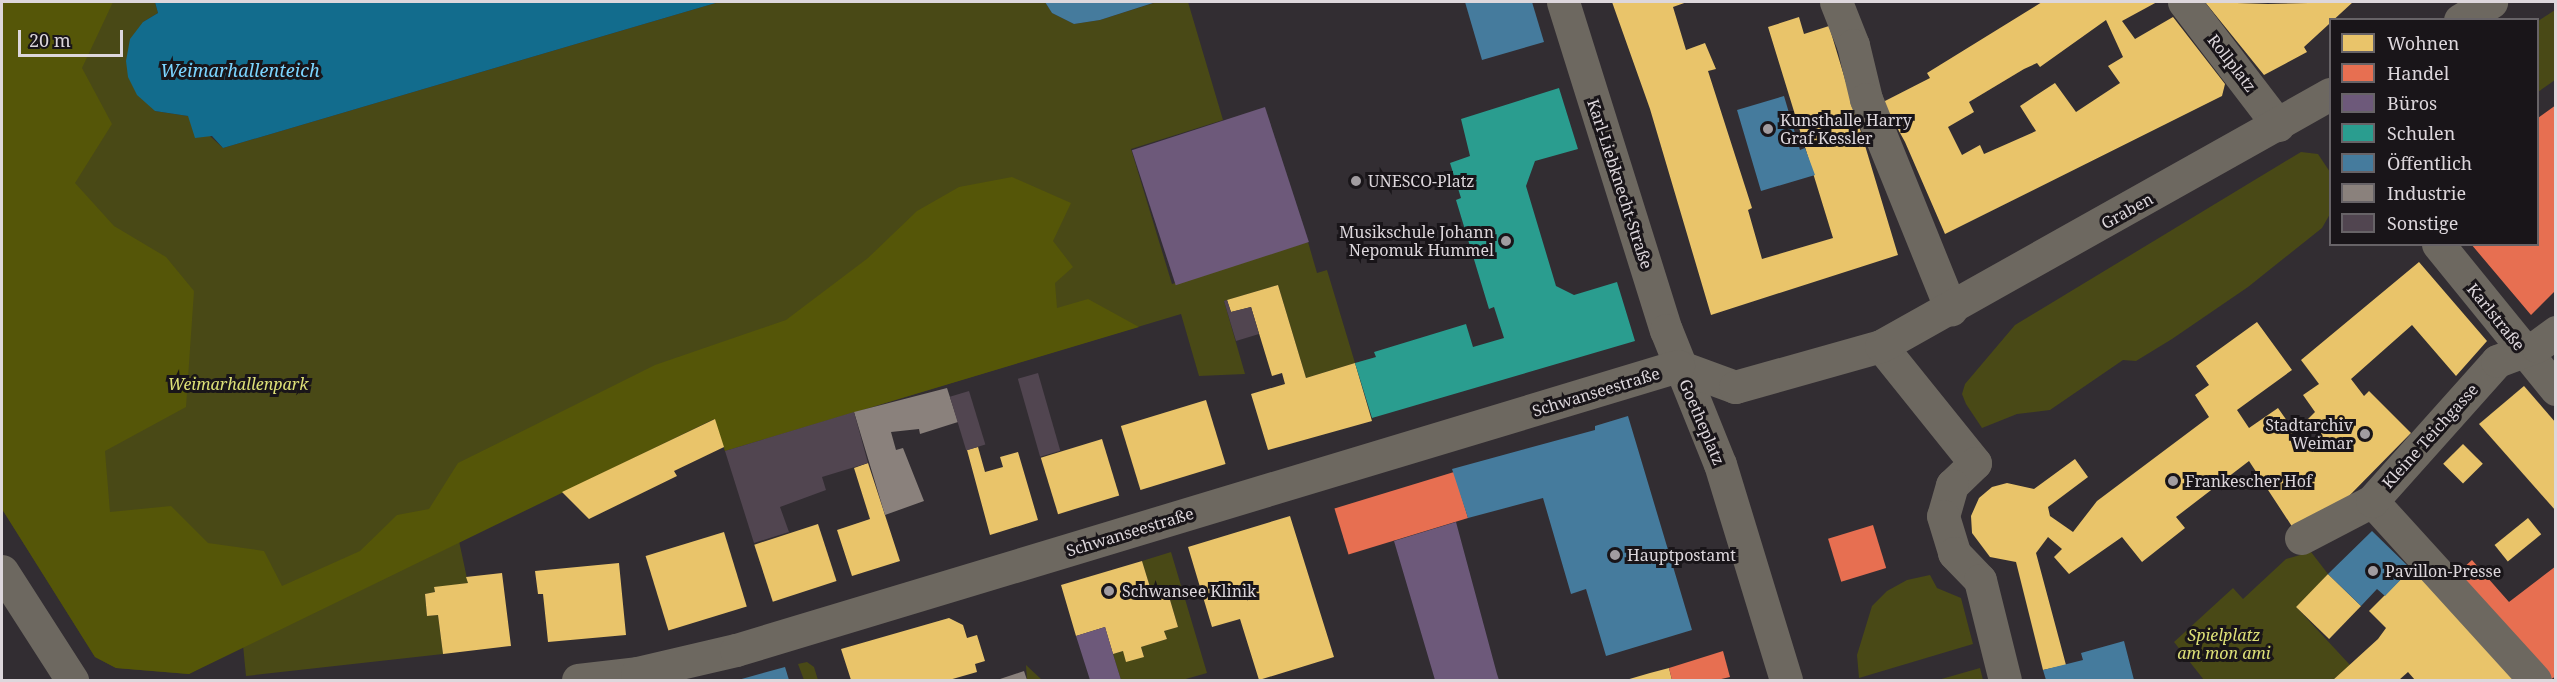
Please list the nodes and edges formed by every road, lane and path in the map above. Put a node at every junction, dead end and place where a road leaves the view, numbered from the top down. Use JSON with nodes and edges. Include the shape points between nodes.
{"nodes":[{"id":1,"x":1563,"y":2,"type":"edge"},
{"id":2,"x":1836,"y":2,"type":"edge"},
{"id":3,"x":2184,"y":2,"type":"edge"},
{"id":4,"x":2491,"y":2,"type":"edge"},
{"id":5,"x":2463,"y":18,"type":"edge"},
{"id":6,"x":2328,"y":101,"type":"edge"},
{"id":7,"x":2278,"y":125,"type":"junction"},
{"id":8,"x":2440,"y":246,"type":"edge"},
{"id":9,"x":1951,"y":309,"type":"junction"},
{"id":10,"x":1922,"y":326,"type":"joint"},
{"id":11,"x":2556,"y":332,"type":"edge"},
{"id":12,"x":1881,"y":346,"type":"junction"},
{"id":13,"x":2523,"y":350,"type":"junction"},
{"id":14,"x":1678,"y":366,"type":"junction"},
{"id":15,"x":2556,"y":389,"type":"edge"},
{"id":16,"x":2372,"y":501,"type":"junction"},
{"id":17,"x":2301,"y":538,"type":"dead end"},
{"id":18,"x":2,"y":571,"type":"edge"},
{"id":19,"x":72,"y":681,"type":"edge"},
{"id":20,"x":578,"y":681,"type":"edge"},
{"id":21,"x":1786,"y":681,"type":"edge"},
{"id":22,"x":2005,"y":681,"type":"edge"},
{"id":23,"x":2535,"y":681,"type":"edge"}],
"edges":[{"from":1,"to":14,"type":"street","name":"Karl-Liebknecht-Straße"},
{"from":2,"to":9,"type":"street","via":[[1853,45],[1866,99]]},
{"from":3,"to":7,"type":"street","name":"Rollplatz"},
{"from":4,"to":5,"type":"street"},
{"from":6,"to":7,"type":"street","name":"Graben"},
{"from":7,"to":9,"type":"street","name":"Graben"},
{"from":8,"to":13,"type":"street","name":"Karlstraße"},
{"from":9,"to":10,"type":"street","name":"Graben"},
{"from":10,"to":12,"type":"street","name":"Goetheplatz"},
{"from":11,"to":13,"type":"street","name":"Kleine Teichgasse","via":[[2548,340]]},
{"from":12,"to":14,"type":"street","name":"Goetheplatz","via":[[1735,387]]},
{"from":12,"to":22,"type":"street","via":[[1975,463],[1952,485],[1943,516],[1954,553],[1980,579]]},
{"from":13,"to":15,"type":"street","name":"Karlstraße"},
{"from":13,"to":16,"type":"street","name":"Kleine Teichgasse","via":[[2497,361]]},
{"from":14,"to":20,"type":"street","name":"Schwanseestraße","via":[[736,650],[667,667]]},
{"from":14,"to":21,"type":"street","name":"Goetheplatz","via":[[1720,464]]},
{"from":16,"to":17,"type":"street","name":"Kleine Teichgasse"},
{"from":16,"to":23,"type":"street"},
{"from":18,"to":19,"type":"street"}]}
